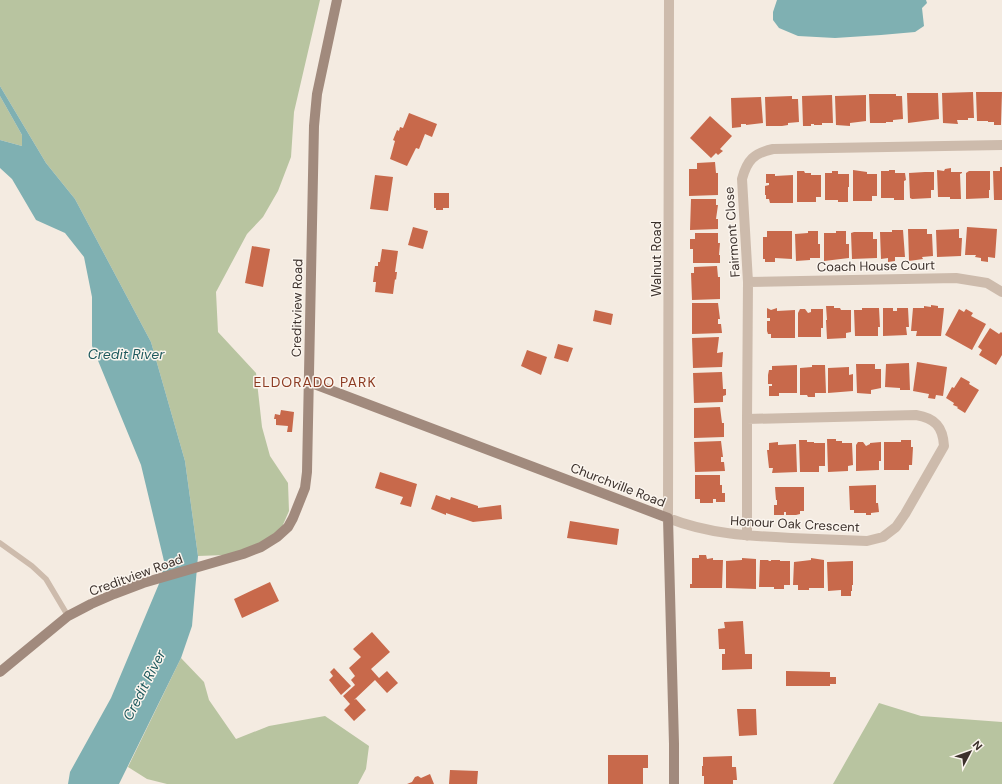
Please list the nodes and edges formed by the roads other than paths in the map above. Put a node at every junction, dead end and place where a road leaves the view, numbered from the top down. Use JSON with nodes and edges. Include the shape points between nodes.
{"nodes":[{"id":1,"x":337,"y":0,"type":"edge"},
{"id":2,"x":669,"y":0,"type":"edge"},
{"id":3,"x":1002,"y":145,"type":"edge"},
{"id":4,"x":748,"y":282,"type":"junction"},
{"id":5,"x":1002,"y":292,"type":"edge"},
{"id":6,"x":309,"y":382,"type":"junction"},
{"id":7,"x":747,"y":419,"type":"junction"},
{"id":8,"x":668,"y":518,"type":"junction"},
{"id":9,"x":747,"y":536,"type":"junction"},
{"id":10,"x":0,"y":543,"type":"edge"},
{"id":11,"x":68,"y":616,"type":"junction"},
{"id":12,"x":0,"y":672,"type":"edge"},
{"id":13,"x":674,"y":784,"type":"edge"}],
"edges":[{"from":1,"to":6,"type":"street","name":"Creditview Road","via":[[314,126]]},
{"from":2,"to":8,"type":"street","name":"Walnut Road"},
{"from":3,"to":4,"type":"street","name":"Fairmont Close","via":[[773,149],[762,152],[752,158],[745,167],[742,178]]},
{"from":4,"to":5,"type":"street","name":"Coach House Court","via":[[956,278],[987,283]]},
{"from":4,"to":7,"type":"street","name":"Fairmont Close"},
{"from":6,"to":8,"type":"street","name":"Churchville Road"},
{"from":6,"to":11,"type":"street","name":"Creditview Road","via":[[305,488],[288,527],[261,547],[143,583],[105,597]]},
{"from":7,"to":9,"type":"street","name":"Fairmont Close"},
{"from":7,"to":9,"type":"street","name":"Honour Oak Crescent","via":[[916,415],[936,424],[943,437],[944,446],[905,514],[896,527],[883,536],[868,541]]},
{"from":8,"to":9,"type":"street","name":"Honour Oak Crescent","via":[[709,531]]},
{"from":8,"to":13,"type":"street","name":"Churchville Road"},
{"from":10,"to":11,"type":"lane","via":[[46,579]]},
{"from":11,"to":12,"type":"street","name":"Creditview Road"}]}
